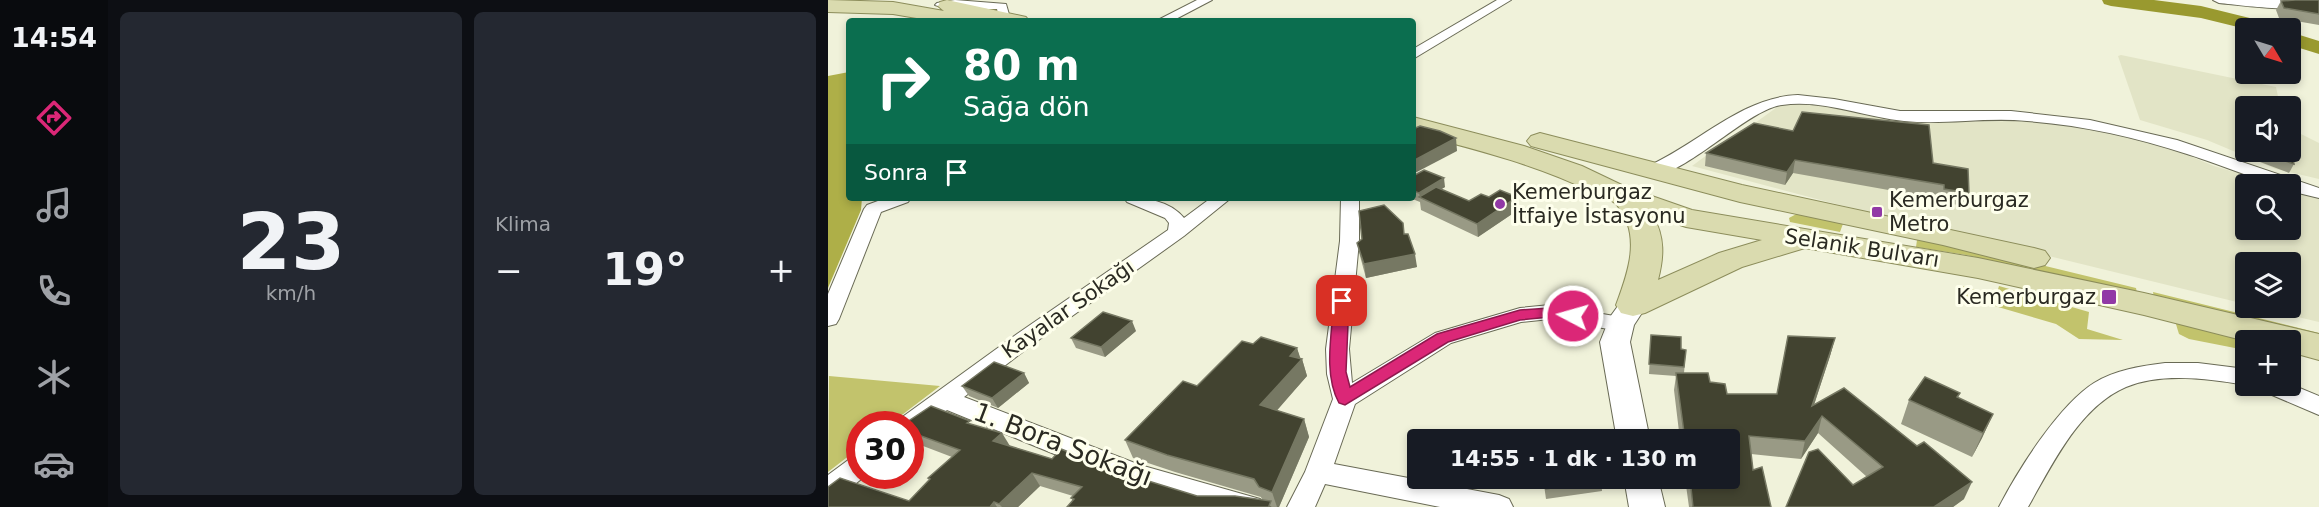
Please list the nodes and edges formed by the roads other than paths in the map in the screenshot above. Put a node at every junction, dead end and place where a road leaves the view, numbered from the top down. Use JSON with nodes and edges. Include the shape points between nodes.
{"nodes":[{"id":1,"x":834,"y":0,"type":"edge"},
{"id":2,"x":896,"y":0,"type":"edge"},
{"id":3,"x":1206,"y":0,"type":"edge"},
{"id":4,"x":1504,"y":0,"type":"edge"},
{"id":5,"x":2227,"y":0,"type":"edge"},
{"id":6,"x":2308,"y":0,"type":"edge"},
{"id":7,"x":828,"y":1,"type":"edge"},
{"id":8,"x":828,"y":6,"type":"edge"},
{"id":9,"x":1004,"y":11,"type":"edge"},
{"id":10,"x":951,"y":18,"type":"edge"},
{"id":11,"x":1168,"y":18,"type":"edge"},
{"id":12,"x":1416,"y":53,"type":"edge"},
{"id":13,"x":1416,"y":113,"type":"edge"},
{"id":14,"x":1416,"y":126,"type":"edge"},
{"id":15,"x":1652,"y":171,"type":"junction"},
{"id":16,"x":2255,"y":174,"type":"edge"},
{"id":17,"x":2301,"y":188,"type":"edge"},
{"id":18,"x":1740,"y":193,"type":"junction"},
{"id":19,"x":2319,"y":193,"type":"edge"},
{"id":20,"x":1626,"y":197,"type":"junction"},
{"id":21,"x":894,"y":201,"type":"edge"},
{"id":22,"x":1139,"y":201,"type":"edge"},
{"id":23,"x":1218,"y":201,"type":"edge"},
{"id":24,"x":1350,"y":201,"type":"edge"},
{"id":25,"x":1803,"y":207,"type":"junction"},
{"id":26,"x":1729,"y":227,"type":"junction"},
{"id":27,"x":1177,"y":232,"type":"junction"},
{"id":28,"x":1811,"y":240,"type":"junction"},
{"id":29,"x":1626,"y":314,"type":"junction"},
{"id":30,"x":828,"y":319,"type":"edge"},
{"id":31,"x":2319,"y":328,"type":"edge"},
{"id":32,"x":2319,"y":347,"type":"edge"},
{"id":33,"x":2235,"y":374,"type":"edge"},
{"id":34,"x":2296,"y":396,"type":"edge"},
{"id":35,"x":945,"y":399,"type":"junction"},
{"id":36,"x":1345,"y":399,"type":"junction"},
{"id":37,"x":2319,"y":406,"type":"edge"},
{"id":38,"x":924,"y":415,"type":"edge"},
{"id":39,"x":1632,"y":429,"type":"edge"},
{"id":40,"x":1318,"y":472,"type":"junction"},
{"id":41,"x":846,"y":476,"type":"edge"},
{"id":42,"x":1643,"y":489,"type":"edge"},
{"id":43,"x":828,"y":490,"type":"edge"},
{"id":44,"x":1250,"y":507,"type":"edge"},
{"id":45,"x":1301,"y":507,"type":"edge"},
{"id":46,"x":1499,"y":507,"type":"edge"},
{"id":47,"x":1647,"y":507,"type":"edge"},
{"id":48,"x":2013,"y":507,"type":"edge"}],
"edges":[{"from":1,"to":7,"type":"main road"},
{"from":2,"to":9,"type":"main road"},
{"from":3,"to":11,"type":"street"},
{"from":4,"to":12,"type":"street"},
{"from":5,"to":6,"type":"street","via":[[2280,5],[2310,3]]},
{"from":8,"to":10,"type":"main road","via":[[893,8]]},
{"from":13,"to":15,"type":"main road","name":"Selanik Bulvarı"},
{"from":14,"to":20,"type":"main road","name":"Selanik Bulvarı","via":[[1515,152]]},
{"from":15,"to":16,"type":"street","via":[[1770,102],[1793,100],[1904,116],[2024,116],[2104,127],[2194,151]]},
{"from":15,"to":18,"type":"main road","name":"Selanik Bulvarı"},
{"from":15,"to":20,"type":"main road","via":[[1638,178]]},
{"from":17,"to":19,"type":"street"},
{"from":18,"to":25,"type":"main road","name":"Selanik Bulvarı"},
{"from":18,"to":26,"type":"main road","via":[[1747,204]]},
{"from":20,"to":26,"type":"main road","name":"Selanik Bulvarı","via":[[1686,218]]},
{"from":20,"to":29,"type":"main road","via":[[1644,228],[1647,250],[1643,274]]},
{"from":21,"to":30,"type":"street","via":[[873,209]]},
{"from":22,"to":27,"type":"street","via":[[1171,214],[1178,223]]},
{"from":23,"to":27,"type":"street","name":"Kayalar Sokağı"},
{"from":24,"to":36,"type":"street","via":[[1352,222],[1339,325],[1338,372]]},
{"from":25,"to":28,"type":"main road","via":[[1784,212],[1781,219],[1786,227]]},
{"from":25,"to":31,"type":"main road","name":"Selanik Bulvarı","via":[[1943,236]]},
{"from":26,"to":28,"type":"main road","name":"Selanik Bulvarı"},
{"from":26,"to":29,"type":"main road"},
{"from":27,"to":35,"type":"street","name":"Kayalar Sokağı"},
{"from":28,"to":29,"type":"main road","via":[[1768,246],[1715,265]]},
{"from":28,"to":32,"type":"main road","name":"Selanik Bulvarı","via":[[1978,268]]},
{"from":29,"to":36,"type":"street","via":[[1550,312],[1489,323],[1443,338]]},
{"from":29,"to":39,"type":"street","via":[[1615,342]]},
{"from":33,"to":48,"type":"street","via":[[2187,371],[2116,381],[2088,400],[2056,439]]},
{"from":34,"to":37,"type":"street"},
{"from":35,"to":38,"type":"street","name":"Kayalar Sokağı"},
{"from":35,"to":44,"type":"street","name":"1. Bora Sokağı","via":[[1135,474]]},
{"from":36,"to":40,"type":"street"},
{"from":40,"to":45,"type":"street"},
{"from":40,"to":46,"type":"street"},
{"from":41,"to":43,"type":"street"},
{"from":42,"to":47,"type":"street"}]}
